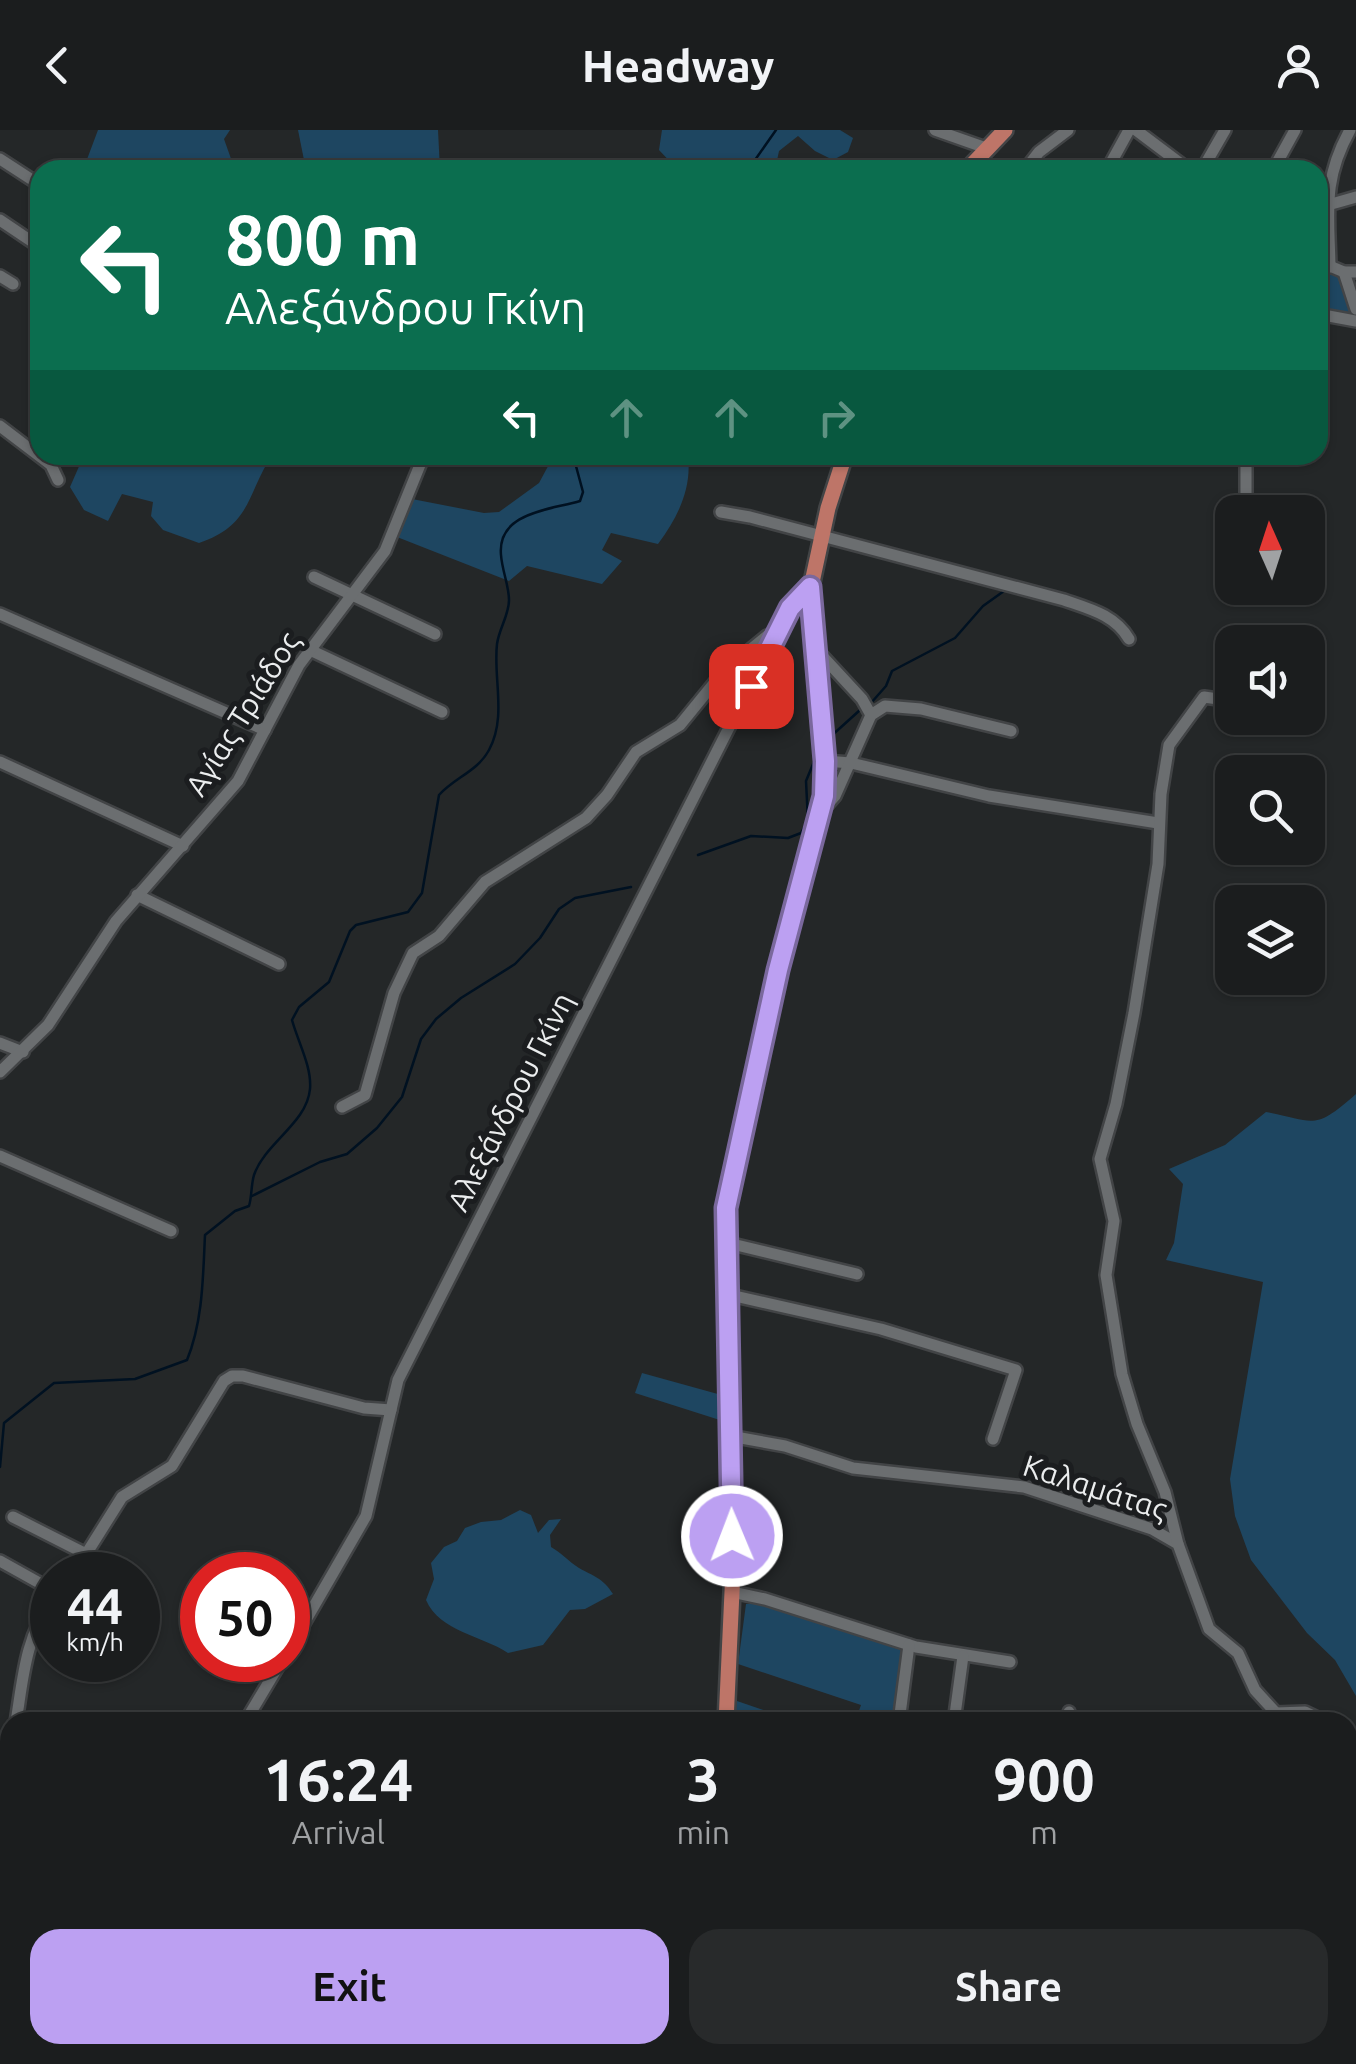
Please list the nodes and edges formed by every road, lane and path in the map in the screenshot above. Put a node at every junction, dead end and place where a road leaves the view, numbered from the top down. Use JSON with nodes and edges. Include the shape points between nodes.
{"nodes":[{"id":1,"x":935,"y":130,"type":"edge"},
{"id":2,"x":1005,"y":130,"type":"edge"},
{"id":3,"x":1068,"y":130,"type":"edge"},
{"id":4,"x":1136,"y":130,"type":"edge"},
{"id":5,"x":1225,"y":130,"type":"edge"},
{"id":6,"x":1295,"y":130,"type":"edge"},
{"id":7,"x":1350,"y":130,"type":"edge"},
{"id":8,"x":986,"y":148,"type":"junction"},
{"id":9,"x":0,"y":158,"type":"edge"},
{"id":10,"x":976,"y":160,"type":"edge"},
{"id":11,"x":1033,"y":160,"type":"edge"},
{"id":12,"x":1114,"y":160,"type":"edge"},
{"id":13,"x":1175,"y":160,"type":"edge"},
{"id":14,"x":1208,"y":160,"type":"edge"},
{"id":15,"x":1278,"y":160,"type":"edge"},
{"id":16,"x":30,"y":178,"type":"edge"},
{"id":17,"x":1328,"y":188,"type":"edge"},
{"id":18,"x":1356,"y":196,"type":"edge"},
{"id":19,"x":1328,"y":205,"type":"edge"},
{"id":20,"x":0,"y":220,"type":"edge"},
{"id":21,"x":30,"y":241,"type":"edge"},
{"id":22,"x":1350,"y":272,"type":"edge"},
{"id":23,"x":0,"y":276,"type":"edge"},
{"id":24,"x":12,"y":284,"type":"dead end"},
{"id":25,"x":1356,"y":309,"type":"edge"},
{"id":26,"x":1328,"y":316,"type":"edge"},
{"id":27,"x":1356,"y":321,"type":"edge"},
{"id":28,"x":0,"y":426,"type":"edge"},
{"id":29,"x":30,"y":449,"type":"edge"},
{"id":30,"x":51,"y":465,"type":"edge"},
{"id":31,"x":420,"y":465,"type":"edge"},
{"id":32,"x":842,"y":465,"type":"edge"},
{"id":33,"x":1246,"y":465,"type":"edge"},
{"id":34,"x":58,"y":480,"type":"dead end"},
{"id":35,"x":1246,"y":494,"type":"dead end"},
{"id":36,"x":721,"y":512,"type":"dead end"},
{"id":37,"x":821,"y":536,"type":"junction"},
{"id":38,"x":314,"y":577,"type":"dead end"},
{"id":39,"x":810,"y":587,"type":"junction"},
{"id":40,"x":353,"y":596,"type":"junction"},
{"id":41,"x":0,"y":614,"type":"edge"},
{"id":42,"x":778,"y":632,"type":"junction"},
{"id":43,"x":434,"y":634,"type":"dead end"},
{"id":44,"x":1129,"y":639,"type":"dead end"},
{"id":45,"x":814,"y":647,"type":"junction"},
{"id":46,"x":310,"y":650,"type":"junction"},
{"id":47,"x":1215,"y":699,"type":"edge"},
{"id":48,"x":867,"y":708,"type":"junction"},
{"id":49,"x":442,"y":712,"type":"dead end"},
{"id":50,"x":265,"y":730,"type":"junction"},
{"id":51,"x":1011,"y":731,"type":"dead end"},
{"id":52,"x":824,"y":751,"type":"junction"},
{"id":53,"x":0,"y":762,"type":"edge"},
{"id":54,"x":851,"y":763,"type":"junction"},
{"id":55,"x":821,"y":812,"type":"junction"},
{"id":56,"x":1158,"y":823,"type":"junction"},
{"id":57,"x":183,"y":846,"type":"junction"},
{"id":58,"x":137,"y":895,"type":"junction"},
{"id":59,"x":279,"y":964,"type":"dead end"},
{"id":60,"x":0,"y":1043,"type":"edge"},
{"id":61,"x":23,"y":1052,"type":"junction"},
{"id":62,"x":0,"y":1072,"type":"edge"},
{"id":63,"x":342,"y":1107,"type":"dead end"},
{"id":64,"x":0,"y":1156,"type":"edge"},
{"id":65,"x":171,"y":1231,"type":"dead end"},
{"id":66,"x":724,"y":1242,"type":"junction"},
{"id":67,"x":857,"y":1274,"type":"dead end"},
{"id":68,"x":726,"y":1294,"type":"junction"},
{"id":69,"x":391,"y":1410,"type":"junction"},
{"id":70,"x":730,"y":1436,"type":"junction"},
{"id":71,"x":993,"y":1440,"type":"dead end"},
{"id":72,"x":13,"y":1516,"type":"dead end"},
{"id":73,"x":1178,"y":1544,"type":"junction"},
{"id":74,"x":82,"y":1552,"type":"edge"},
{"id":75,"x":90,"y":1552,"type":"edge"},
{"id":76,"x":0,"y":1561,"type":"edge"},
{"id":77,"x":30,"y":1578,"type":"edge"},
{"id":78,"x":732,"y":1592,"type":"junction"},
{"id":79,"x":310,"y":1613,"type":"edge"},
{"id":80,"x":30,"y":1642,"type":"edge"},
{"id":81,"x":909,"y":1645,"type":"junction"},
{"id":82,"x":963,"y":1656,"type":"junction"},
{"id":83,"x":1010,"y":1662,"type":"dead end"},
{"id":84,"x":269,"y":1682,"type":"edge"},
{"id":85,"x":17,"y":1712,"type":"edge"},
{"id":86,"x":251,"y":1712,"type":"edge"},
{"id":87,"x":726,"y":1712,"type":"edge"},
{"id":88,"x":900,"y":1712,"type":"edge"},
{"id":89,"x":955,"y":1712,"type":"edge"},
{"id":90,"x":1272,"y":1712,"type":"edge"}],
"edges":[{"from":1,"to":8,"type":"street"},
{"from":2,"to":8,"type":"main road"},
{"from":3,"to":11,"type":"street"},
{"from":4,"to":12,"type":"street"},
{"from":4,"to":13,"type":"street"},
{"from":5,"to":14,"type":"street"},
{"from":6,"to":15,"type":"street"},
{"from":7,"to":17,"type":"street"},
{"from":8,"to":10,"type":"main road"},
{"from":9,"to":16,"type":"street"},
{"from":18,"to":19,"type":"street"},
{"from":20,"to":21,"type":"street"},
{"from":22,"to":25,"type":"street"},
{"from":23,"to":24,"type":"street"},
{"from":26,"to":27,"type":"street"},
{"from":28,"to":29,"type":"street"},
{"from":30,"to":34,"type":"street"},
{"from":31,"to":40,"type":"street","name":"Αγίας Τριάδος","via":[[385,551]]},
{"from":32,"to":37,"type":"main road"},
{"from":33,"to":35,"type":"street"},
{"from":36,"to":37,"type":"street"},
{"from":37,"to":39,"type":"main road"},
{"from":37,"to":44,"type":"street","via":[[1064,600],[1122,626]]},
{"from":38,"to":40,"type":"street"},
{"from":39,"to":42,"type":"street","name":"Αλεξάνδρου Γκίνη"},
{"from":39,"to":45,"type":"main road"},
{"from":40,"to":43,"type":"street"},
{"from":40,"to":46,"type":"street","name":"Αγίας Τριάδος"},
{"from":41,"to":50,"type":"street"},
{"from":42,"to":63,"type":"street","via":[[724,670],[680,725],[636,752],[586,818],[485,882],[439,936],[413,953],[394,993],[365,1096]]},
{"from":42,"to":69,"type":"street","name":"Αλεξάνδρου Γκίνη","via":[[398,1380]]},
{"from":45,"to":48,"type":"street"},
{"from":45,"to":52,"type":"main road"},
{"from":46,"to":49,"type":"street"},
{"from":46,"to":50,"type":"street","name":"Αγίας Τριάδος"},
{"from":47,"to":56,"type":"street","via":[[1204,697],[1169,746]]},
{"from":48,"to":51,"type":"street","via":[[896,706]]},
{"from":48,"to":54,"type":"street"},
{"from":50,"to":57,"type":"street","name":"Αγίας Τριάδος","via":[[229,795]]},
{"from":52,"to":54,"type":"street"},
{"from":52,"to":55,"type":"main road"},
{"from":53,"to":57,"type":"street"},
{"from":54,"to":55,"type":"street"},
{"from":54,"to":56,"type":"street","via":[[988,796]]},
{"from":55,"to":66,"type":"main road","via":[[728,1188]]},
{"from":56,"to":73,"type":"street","via":[[1158,864],[1134,1012],[1100,1159],[1114,1221],[1106,1275],[1122,1374]]},
{"from":57,"to":58,"type":"street","name":"Αγίας Τριάδος"},
{"from":58,"to":59,"type":"street"},
{"from":58,"to":61,"type":"street","name":"Αγίας Τριάδος"},
{"from":60,"to":61,"type":"street"},
{"from":61,"to":62,"type":"street","name":"Αγίας Τριάδος"},
{"from":64,"to":65,"type":"street"},
{"from":66,"to":67,"type":"street"},
{"from":66,"to":68,"type":"main road"},
{"from":68,"to":70,"type":"main road"},
{"from":68,"to":71,"type":"street","via":[[881,1329],[1016,1370]]},
{"from":69,"to":75,"type":"street","via":[[232,1376],[172,1466],[122,1497]]},
{"from":69,"to":79,"type":"street","name":"Αλεξάνδρου Γκίνη","via":[[366,1516]]},
{"from":70,"to":73,"type":"street","name":"Καλαμάτας","via":[[852,1468],[1024,1487],[1110,1512]]},
{"from":70,"to":78,"type":"main road"},
{"from":72,"to":74,"type":"street"},
{"from":73,"to":90,"type":"street","name":"Καλαμάτας","via":[[1209,1629],[1238,1653]]},
{"from":76,"to":77,"type":"street"},
{"from":78,"to":81,"type":"street"},
{"from":78,"to":87,"type":"main road"},
{"from":80,"to":85,"type":"street"},
{"from":81,"to":82,"type":"street"},
{"from":81,"to":88,"type":"street"},
{"from":82,"to":83,"type":"street"},
{"from":82,"to":89,"type":"street"},
{"from":84,"to":86,"type":"street"}]}
